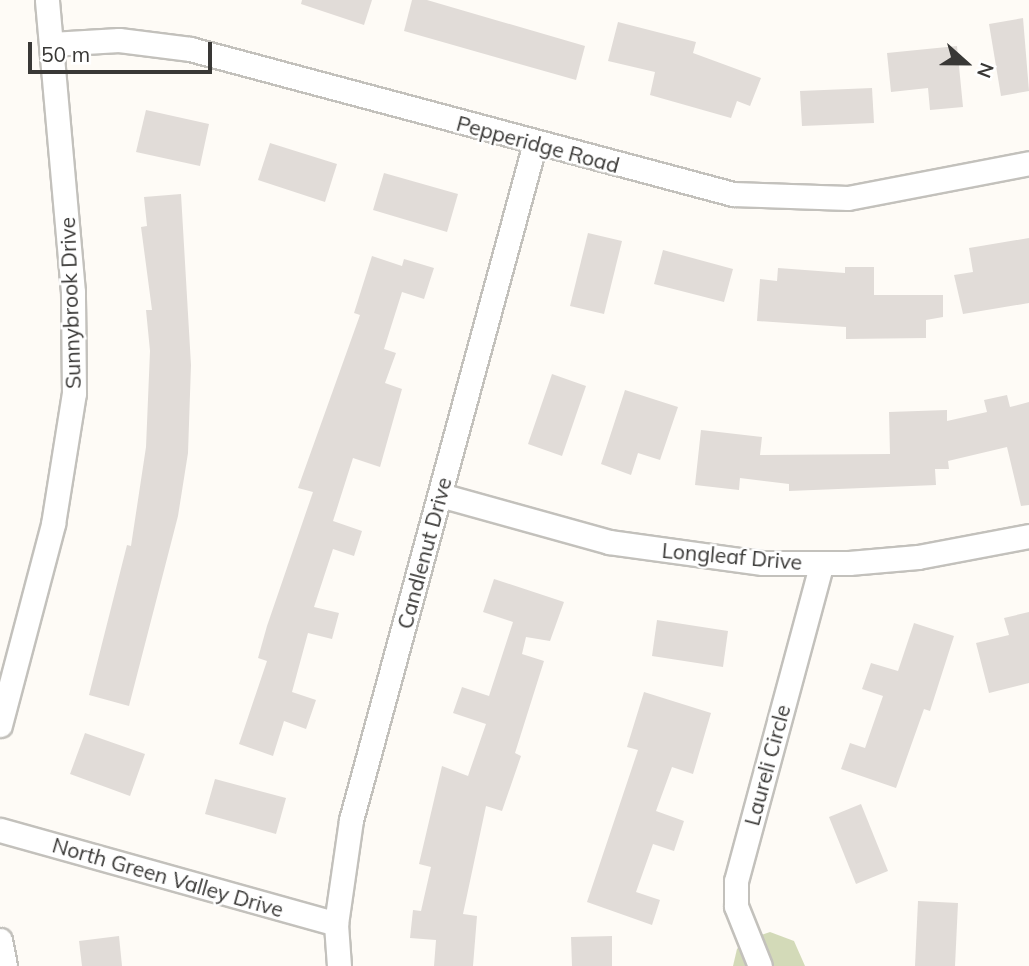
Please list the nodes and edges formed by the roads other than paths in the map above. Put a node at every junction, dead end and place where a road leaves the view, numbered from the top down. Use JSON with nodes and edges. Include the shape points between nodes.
{"nodes":[{"id":1,"x":47,"y":0,"type":"edge"},
{"id":2,"x":51,"y":44,"type":"junction"},
{"id":3,"x":535,"y":144,"type":"junction"},
{"id":4,"x":1029,"y":163,"type":"edge"},
{"id":5,"x":440,"y":495,"type":"junction"},
{"id":6,"x":1029,"y":536,"type":"edge"},
{"id":7,"x":822,"y":563,"type":"junction"},
{"id":8,"x":0,"y":725,"type":"edge"},
{"id":9,"x":0,"y":831,"type":"edge"},
{"id":10,"x":336,"y":924,"type":"junction"},
{"id":11,"x":0,"y":940,"type":"edge"},
{"id":12,"x":5,"y":966,"type":"edge"},
{"id":13,"x":339,"y":966,"type":"edge"},
{"id":14,"x":760,"y":966,"type":"edge"}],
"edges":[{"from":1,"to":2,"type":"street","name":"Sunnybrook Drive"},
{"from":2,"to":3,"type":"street","name":"Pepperidge Road","via":[[119,40],[190,49]]},
{"from":2,"to":8,"type":"street","name":"Sunnybrook Drive","via":[[74,292],[74,393],[53,524]]},
{"from":3,"to":4,"type":"street","name":"Pepperidge Road","via":[[695,187],[808,200],[896,192]]},
{"from":3,"to":5,"type":"street","name":"Candlenut Drive"},
{"from":5,"to":7,"type":"street","name":"Longleaf Drive","via":[[609,542],[675,554],[763,563]]},
{"from":5,"to":10,"type":"street","name":"Candlenut Drive","via":[[351,820]]},
{"from":6,"to":7,"type":"street","name":"Longleaf Drive","via":[[918,557]]},
{"from":7,"to":14,"type":"street","name":"Laureli Circle","via":[[736,881],[736,906]]},
{"from":9,"to":10,"type":"street","name":"North Green Valley Drive"},
{"from":10,"to":13,"type":"street","name":"Candlenut Drive"},
{"from":11,"to":12,"type":"street"}]}
